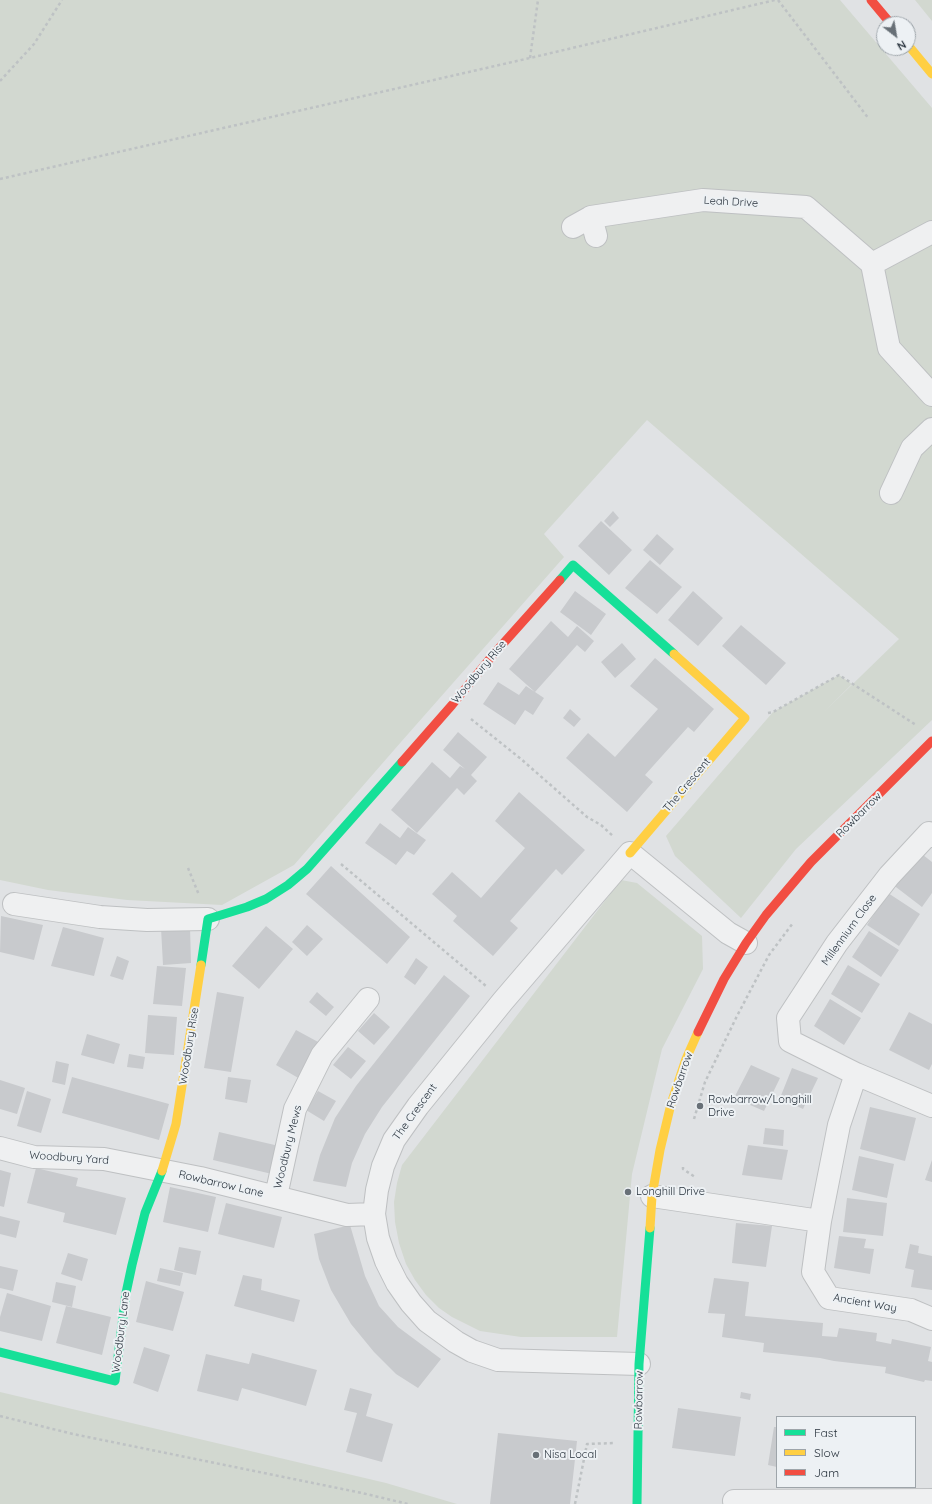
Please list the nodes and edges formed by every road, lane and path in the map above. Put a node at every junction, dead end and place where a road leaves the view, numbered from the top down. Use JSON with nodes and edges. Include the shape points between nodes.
{"nodes":[{"id":1,"x":62,"y":0,"type":"edge"},
{"id":2,"x":538,"y":0,"type":"edge"},
{"id":3,"x":775,"y":0,"type":"edge"},
{"id":4,"x":778,"y":0,"type":"edge"},
{"id":5,"x":871,"y":0,"type":"edge"},
{"id":6,"x":884,"y":16,"type":"edge"},
{"id":7,"x":916,"y":55,"type":"edge"},
{"id":8,"x":530,"y":58,"type":"junction"},
{"id":9,"x":932,"y":74,"type":"edge"},
{"id":10,"x":0,"y":81,"type":"edge"},
{"id":11,"x":869,"y":119,"type":"dead end"},
{"id":12,"x":0,"y":179,"type":"edge"},
{"id":13,"x":587,"y":227,"type":"dead end"},
{"id":14,"x":932,"y":232,"type":"edge"},
{"id":15,"x":872,"y":264,"type":"junction"},
{"id":16,"x":932,"y":395,"type":"edge"},
{"id":17,"x":932,"y":429,"type":"edge"},
{"id":18,"x":891,"y":493,"type":"dead end"},
{"id":19,"x":452,"y":704,"type":"junction"},
{"id":20,"x":745,"y":718,"type":"junction"},
{"id":21,"x":918,"y":727,"type":"dead end"},
{"id":22,"x":932,"y":741,"type":"edge"},
{"id":23,"x":601,"y":825,"type":"dead end"},
{"id":24,"x":932,"y":836,"type":"edge"},
{"id":25,"x":630,"y":853,"type":"junction"},
{"id":26,"x":188,"y":868,"type":"dead end"},
{"id":27,"x":350,"y":872,"type":"dead end"},
{"id":28,"x":14,"y":904,"type":"dead end"},
{"id":29,"x":797,"y":918,"type":"dead end"},
{"id":30,"x":208,"y":919,"type":"junction"},
{"id":31,"x":746,"y":943,"type":"junction"},
{"id":32,"x":368,"y":999,"type":"dead end"},
{"id":33,"x":503,"y":1001,"type":"junction"},
{"id":34,"x":856,"y":1074,"type":"junction"},
{"id":35,"x":932,"y":1106,"type":"edge"},
{"id":36,"x":692,"y":1123,"type":"dead end"},
{"id":37,"x":0,"y":1148,"type":"edge"},
{"id":38,"x":684,"y":1162,"type":"dead end"},
{"id":39,"x":162,"y":1171,"type":"junction"},
{"id":40,"x":276,"y":1196,"type":"junction"},
{"id":41,"x":652,"y":1196,"type":"junction"},
{"id":42,"x":704,"y":1204,"type":"junction"},
{"id":43,"x":374,"y":1214,"type":"junction"},
{"id":44,"x":820,"y":1221,"type":"junction"},
{"id":45,"x":932,"y":1320,"type":"edge"},
{"id":46,"x":0,"y":1352,"type":"edge"},
{"id":47,"x":640,"y":1364,"type":"junction"},
{"id":48,"x":0,"y":1416,"type":"edge"},
{"id":49,"x":587,"y":1444,"type":"dead end"},
{"id":50,"x":932,"y":1500,"type":"edge"},
{"id":51,"x":734,"y":1501,"type":"dead end"},
{"id":52,"x":408,"y":1504,"type":"edge"},
{"id":53,"x":575,"y":1504,"type":"edge"},
{"id":54,"x":637,"y":1504,"type":"edge"}],
"edges":[{"from":1,"to":10,"type":"path","via":[[34,44]]},
{"from":2,"to":8,"type":"path"},
{"from":3,"to":8,"type":"path"},
{"from":4,"to":11,"type":"path"},
{"from":5,"to":6,"type":"street"},
{"from":7,"to":9,"type":"street"},
{"from":8,"to":12,"type":"path"},
{"from":13,"to":15,"type":"street","name":"Leah Drive","via":[[703,200],[806,207]]},
{"from":14,"to":15,"type":"street"},
{"from":15,"to":16,"type":"street","via":[[889,348]]},
{"from":17,"to":18,"type":"street","via":[[912,448]]},
{"from":19,"to":20,"type":"street","name":"Woodbury Rise","via":[[572,564]]},
{"from":19,"to":23,"type":"path","via":[[526,763],[587,817]]},
{"from":19,"to":30,"type":"street","name":"Woodbury Rise","via":[[307,869],[288,885],[266,898]]},
{"from":20,"to":21,"type":"path","via":[[773,712],[839,675]]},
{"from":20,"to":25,"type":"street","name":"The Crescent"},
{"from":22,"to":31,"type":"street","name":"Rowbarrow","via":[[811,862]]},
{"from":24,"to":34,"type":"street","name":"Millennium Close","via":[[929,833],[890,876],[837,943],[788,1018],[790,1041]]},
{"from":25,"to":31,"type":"street","via":[[728,933]]},
{"from":25,"to":33,"type":"street","name":"The Crescent"},
{"from":26,"to":30,"type":"path"},
{"from":27,"to":33,"type":"path"},
{"from":28,"to":30,"type":"street","name":"Woodbury Rise","via":[[100,917],[147,920]]},
{"from":29,"to":36,"type":"path","via":[[769,955],[736,1016],[705,1082]]},
{"from":30,"to":39,"type":"street","name":"Woodbury Rise","via":[[176,1124]]},
{"from":31,"to":41,"type":"street","name":"Rowbarrow","via":[[724,979],[686,1059],[667,1119]]},
{"from":32,"to":40,"type":"street","name":"Woodbury Mews","via":[[322,1055],[295,1109]]},
{"from":33,"to":43,"type":"street","name":"The Crescent","via":[[418,1106],[394,1140],[383,1166]]},
{"from":34,"to":35,"type":"street"},
{"from":34,"to":44,"type":"street","name":"Ancient Way","via":[[839,1126]]},
{"from":37,"to":39,"type":"street","name":"Woodbury Yard","via":[[34,1157],[104,1159]]},
{"from":38,"to":42,"type":"path","via":[[683,1169],[708,1187]]},
{"from":39,"to":40,"type":"street","name":"Rowbarrow Lane"},
{"from":39,"to":46,"type":"street","name":"Woodbury Lane","via":[[145,1214],[132,1265],[115,1381]]},
{"from":40,"to":43,"type":"street","name":"Rowbarrow Lane","via":[[346,1214]]},
{"from":41,"to":42,"type":"street"},
{"from":41,"to":47,"type":"street","name":"Rowbarrow"},
{"from":42,"to":44,"type":"street"},
{"from":43,"to":47,"type":"street","name":"The Crescent","via":[[378,1238],[397,1283],[427,1321],[456,1342],[498,1360]]},
{"from":44,"to":45,"type":"street","name":"Ancient Way","via":[[813,1272],[828,1298],[910,1310]]},
{"from":47,"to":54,"type":"street","name":"Rowbarrow"},
{"from":48,"to":52,"type":"path","via":[[73,1434]]},
{"from":49,"to":53,"type":"path"},
{"from":50,"to":51,"type":"street"}]}
